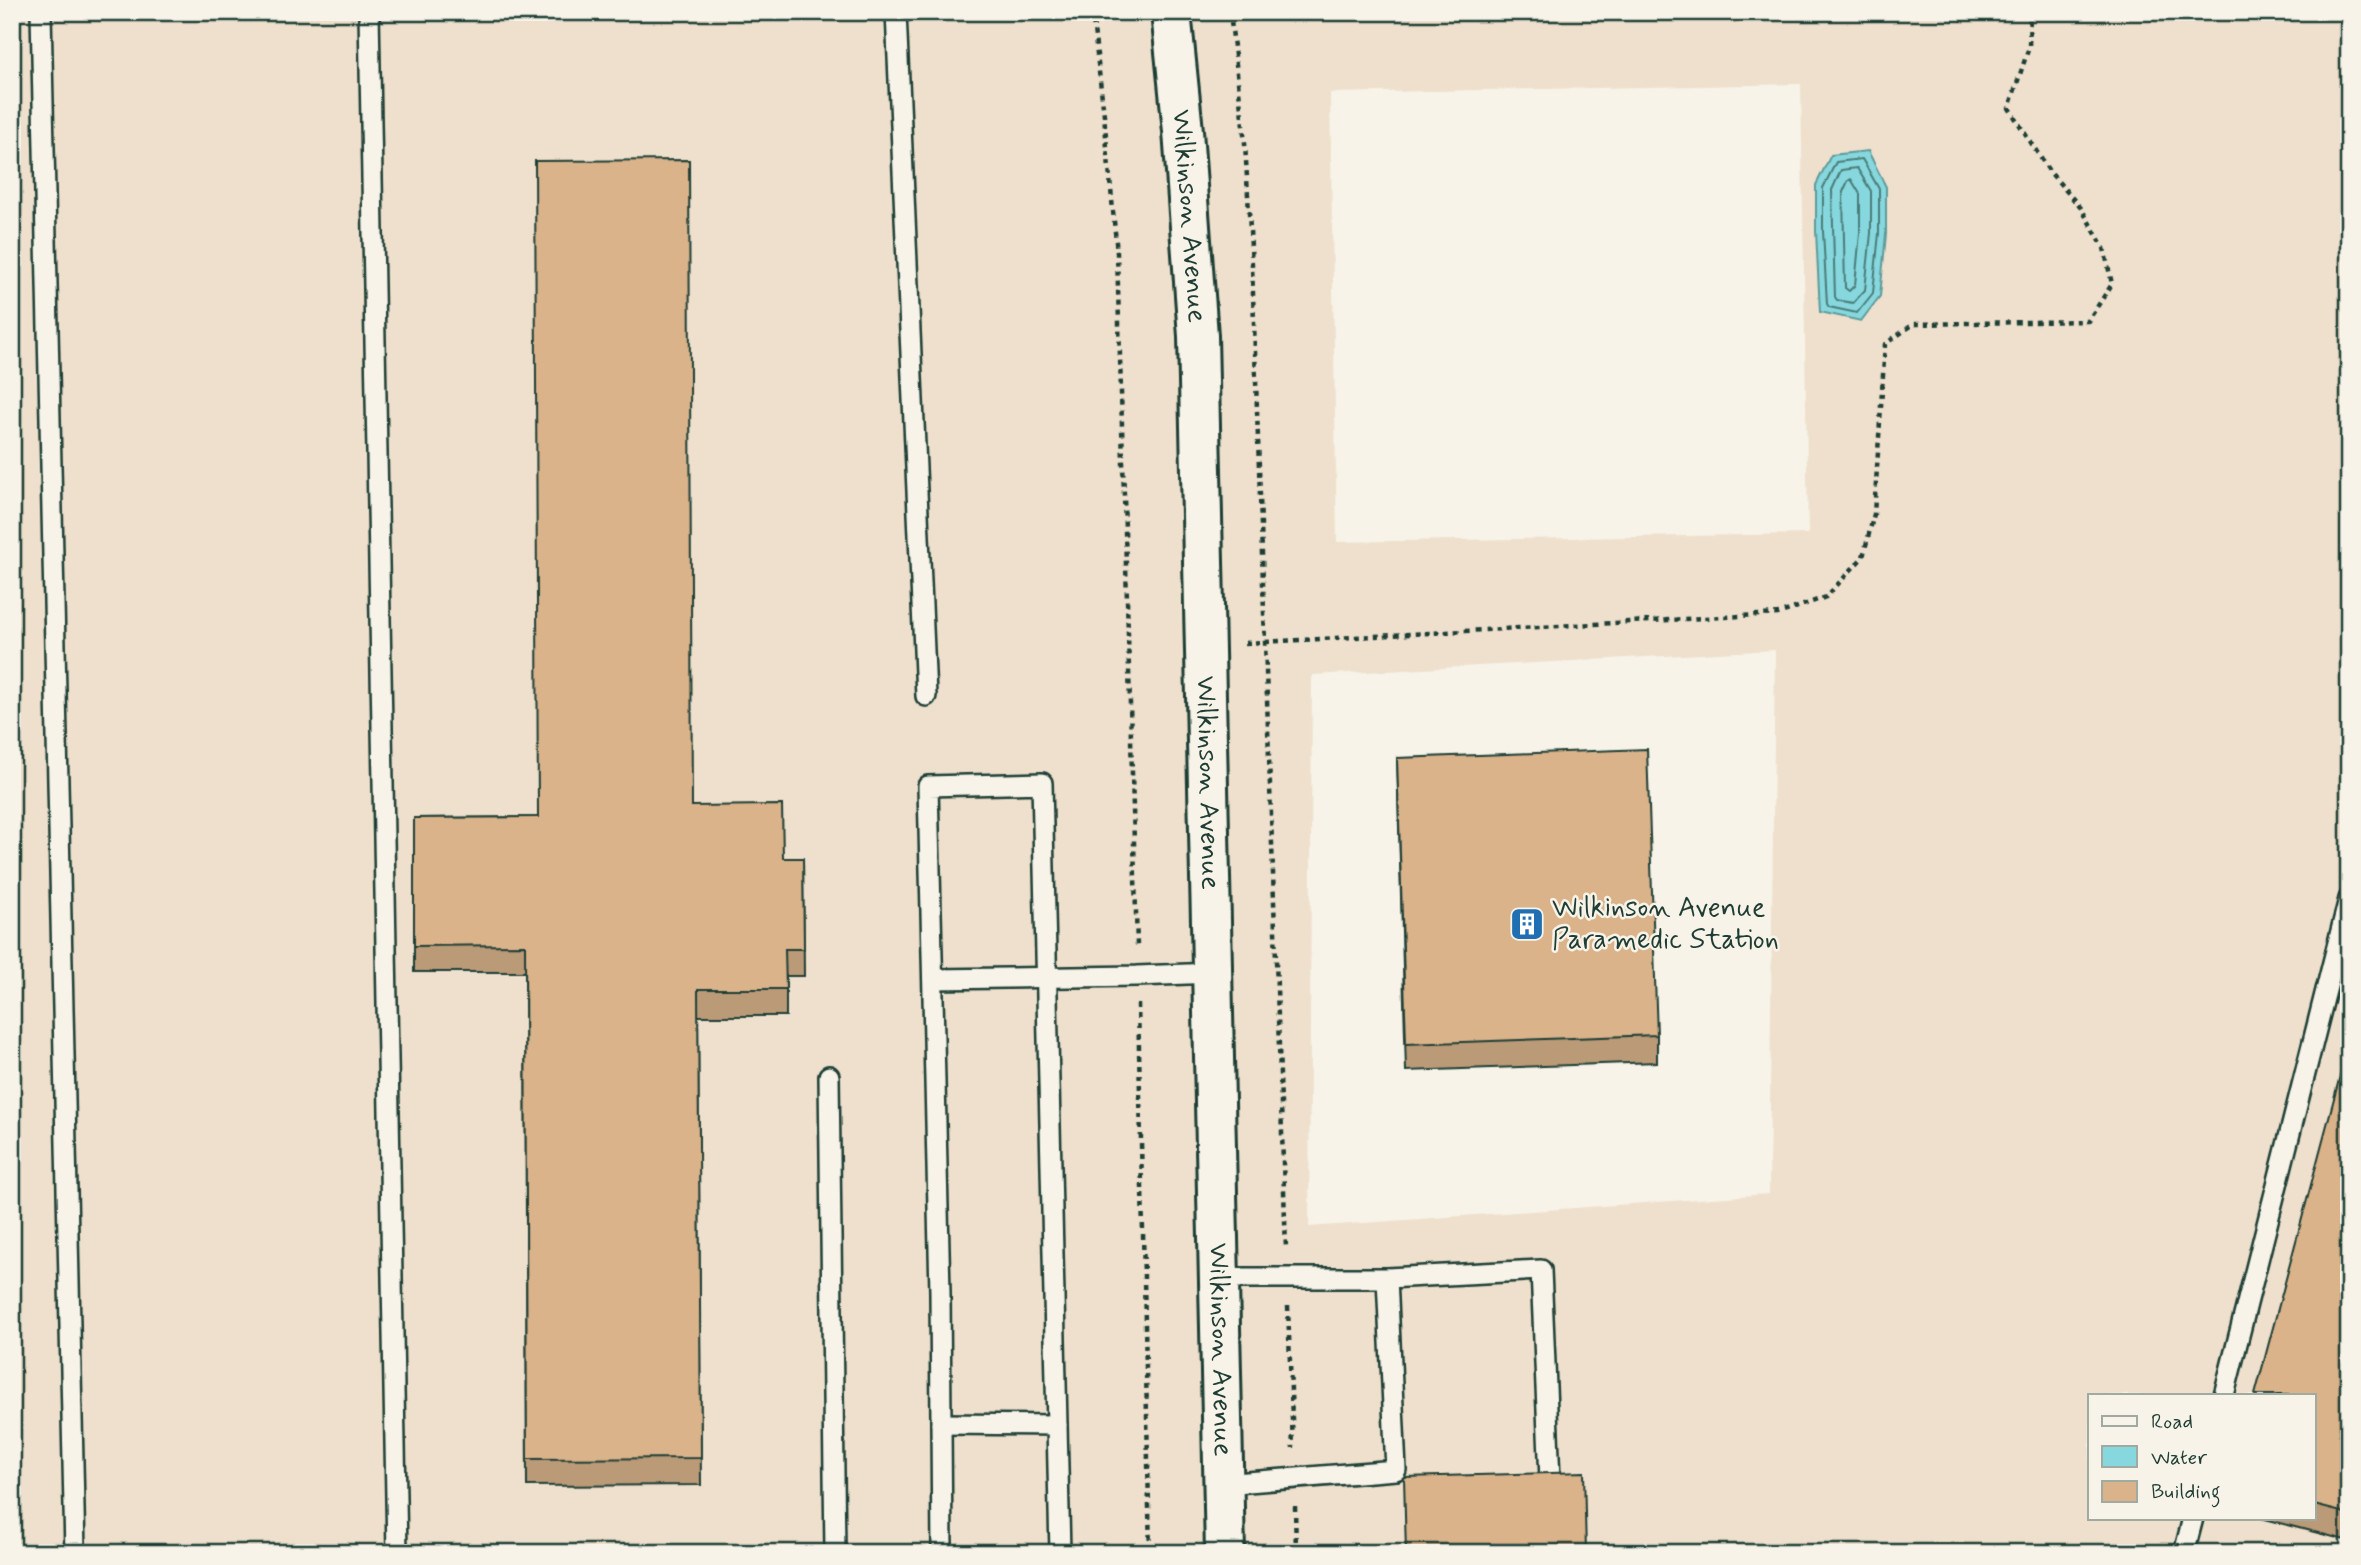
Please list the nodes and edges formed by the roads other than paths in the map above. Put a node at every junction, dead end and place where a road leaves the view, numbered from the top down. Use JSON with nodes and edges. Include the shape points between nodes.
{"nodes":[{"id":1,"x":41,"y":12,"type":"edge"},
{"id":2,"x":369,"y":12,"type":"edge"},
{"id":3,"x":896,"y":12,"type":"edge"},
{"id":4,"x":1171,"y":12,"type":"edge"},
{"id":5,"x":926,"y":696,"type":"dead end"},
{"id":6,"x":2349,"y":899,"type":"edge"},
{"id":7,"x":1213,"y":973,"type":"junction"},
{"id":8,"x":1047,"y":977,"type":"junction"},
{"id":9,"x":933,"y":979,"type":"junction"},
{"id":10,"x":829,"y":1076,"type":"dead end"},
{"id":11,"x":1219,"y":1278,"type":"junction"},
{"id":12,"x":1387,"y":1278,"type":"junction"},
{"id":13,"x":2224,"y":1394,"type":"edge"},
{"id":14,"x":941,"y":1424,"type":"junction"},
{"id":15,"x":1057,"y":1425,"type":"junction"},
{"id":16,"x":1550,"y":1480,"type":"edge"},
{"id":17,"x":1223,"y":1484,"type":"junction"},
{"id":18,"x":2192,"y":1520,"type":"edge"},
{"id":19,"x":75,"y":1553,"type":"edge"},
{"id":20,"x":397,"y":1553,"type":"edge"},
{"id":21,"x":835,"y":1553,"type":"edge"},
{"id":22,"x":942,"y":1553,"type":"edge"},
{"id":23,"x":1060,"y":1553,"type":"edge"},
{"id":24,"x":1225,"y":1553,"type":"edge"},
{"id":25,"x":2184,"y":1553,"type":"edge"}],
"edges":[{"from":1,"to":19,"type":"lane"},
{"from":2,"to":20,"type":"lane"},
{"from":3,"to":5,"type":"lane"},
{"from":4,"to":7,"type":"street","name":"Wilkinson Avenue","via":[[1198,336]]},
{"from":6,"to":13,"type":"lane"},
{"from":7,"to":8,"type":"lane"},
{"from":7,"to":11,"type":"street","name":"Wilkinson Avenue"},
{"from":8,"to":9,"type":"lane"},
{"from":8,"to":9,"type":"lane","via":[[1042,783],[928,786]]},
{"from":8,"to":15,"type":"lane"},
{"from":9,"to":14,"type":"lane"},
{"from":10,"to":21,"type":"lane"},
{"from":11,"to":12,"type":"lane"},
{"from":11,"to":17,"type":"street","name":"Wilkinson Avenue"},
{"from":12,"to":16,"type":"lane","via":[[1541,1270]]},
{"from":12,"to":17,"type":"lane","via":[[1396,1470]]},
{"from":14,"to":15,"type":"lane"},
{"from":14,"to":22,"type":"lane"},
{"from":15,"to":23,"type":"lane"},
{"from":17,"to":24,"type":"street","name":"Wilkinson Avenue"},
{"from":18,"to":25,"type":"lane"}]}
